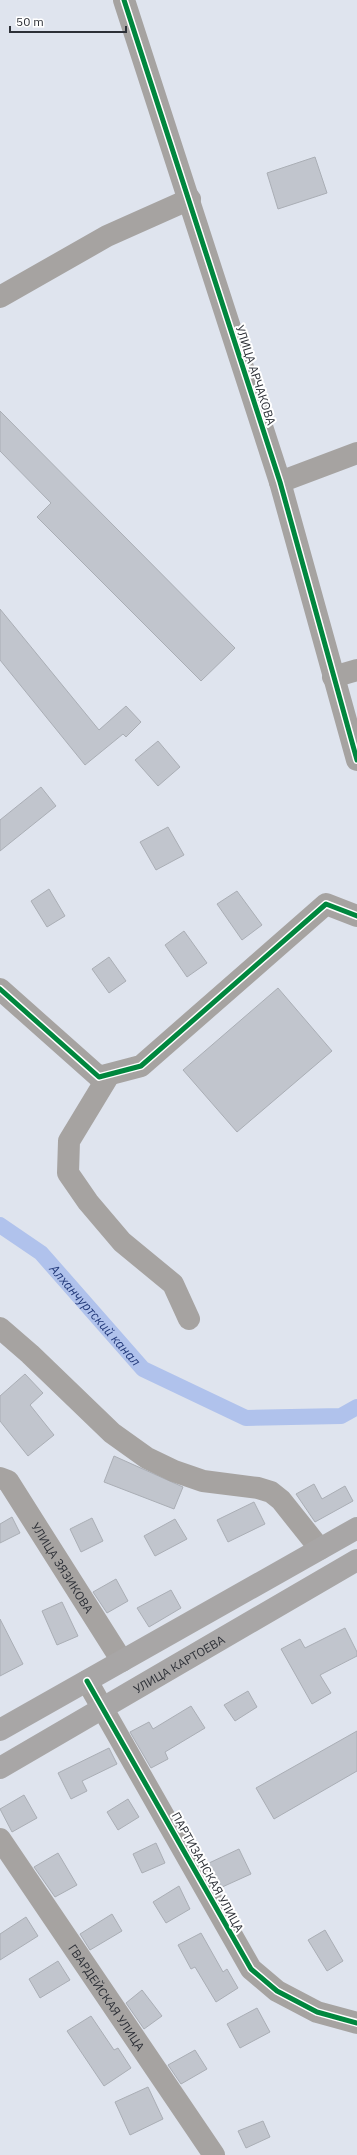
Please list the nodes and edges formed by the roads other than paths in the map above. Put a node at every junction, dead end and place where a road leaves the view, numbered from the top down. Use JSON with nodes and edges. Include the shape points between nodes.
{"nodes":[{"id":1,"x":124,"y":0,"type":"edge"},
{"id":2,"x":190,"y":199,"type":"junction"},
{"id":3,"x":0,"y":297,"type":"edge"},
{"id":4,"x":357,"y":453,"type":"edge"},
{"id":5,"x":280,"y":482,"type":"junction"},
{"id":6,"x":357,"y":670,"type":"edge"},
{"id":7,"x":333,"y":677,"type":"junction"},
{"id":8,"x":355,"y":748,"type":"edge"},
{"id":9,"x":357,"y":916,"type":"edge"},
{"id":10,"x":0,"y":990,"type":"edge"},
{"id":11,"x":109,"y":1075,"type":"junction"},
{"id":12,"x":190,"y":1320,"type":"dead end"},
{"id":13,"x":0,"y":1328,"type":"edge"},
{"id":14,"x":0,"y":1478,"type":"edge"},
{"id":15,"x":357,"y":1528,"type":"edge"},
{"id":16,"x":320,"y":1549,"type":"junction"},
{"id":17,"x":357,"y":1560,"type":"edge"},
{"id":18,"x":122,"y":1661,"type":"junction"},
{"id":19,"x":87,"y":1681,"type":"junction"},
{"id":20,"x":104,"y":1708,"type":"junction"},
{"id":21,"x":0,"y":1730,"type":"edge"},
{"id":22,"x":0,"y":1768,"type":"edge"},
{"id":23,"x":0,"y":1839,"type":"edge"},
{"id":24,"x":357,"y":2023,"type":"edge"},
{"id":25,"x":214,"y":2155,"type":"edge"}],
"edges":[{"from":1,"to":2,"type":"street","name":"УЛИЦА АРЧАКОВА"},
{"from":2,"to":3,"type":"street","via":[[107,236]]},
{"from":2,"to":5,"type":"street","name":"УЛИЦА АРЧАКОВА"},
{"from":4,"to":5,"type":"street"},
{"from":5,"to":7,"type":"street","name":"УЛИЦА АРЧАКОВА"},
{"from":6,"to":7,"type":"street"},
{"from":7,"to":8,"type":"street","name":"УЛИЦА АРЧАКОВА"},
{"from":9,"to":11,"type":"street","via":[[326,904],[141,1066]]},
{"from":10,"to":11,"type":"street","via":[[99,1077]]},
{"from":11,"to":12,"type":"street","via":[[70,1141],[68,1173],[88,1202],[122,1242],[173,1284]]},
{"from":13,"to":16,"type":"street","via":[[112,1432],[147,1458],[203,1481],[271,1492],[281,1500]]},
{"from":14,"to":18,"type":"street","name":"УЛИЦА ЗЯЗИКОВА","via":[[8,1481]]},
{"from":15,"to":16,"type":"main road"},
{"from":16,"to":18,"type":"main road"},
{"from":17,"to":20,"type":"main road","name":"УЛИЦА КАРТОЕВА"},
{"from":18,"to":19,"type":"main road"},
{"from":19,"to":20,"type":"street","name":"ПАРТИЗАНСКАЯ УЛИЦА"},
{"from":19,"to":21,"type":"main road"},
{"from":20,"to":22,"type":"main road","name":"УЛИЦА КАРТОЕВА"},
{"from":20,"to":24,"type":"street","name":"ПАРТИЗАНСКАЯ УЛИЦА","via":[[251,1969],[277,1991],[317,2012]]},
{"from":23,"to":25,"type":"street","name":"ГВАРДЕЙСКАЯ УЛИЦА"}]}
